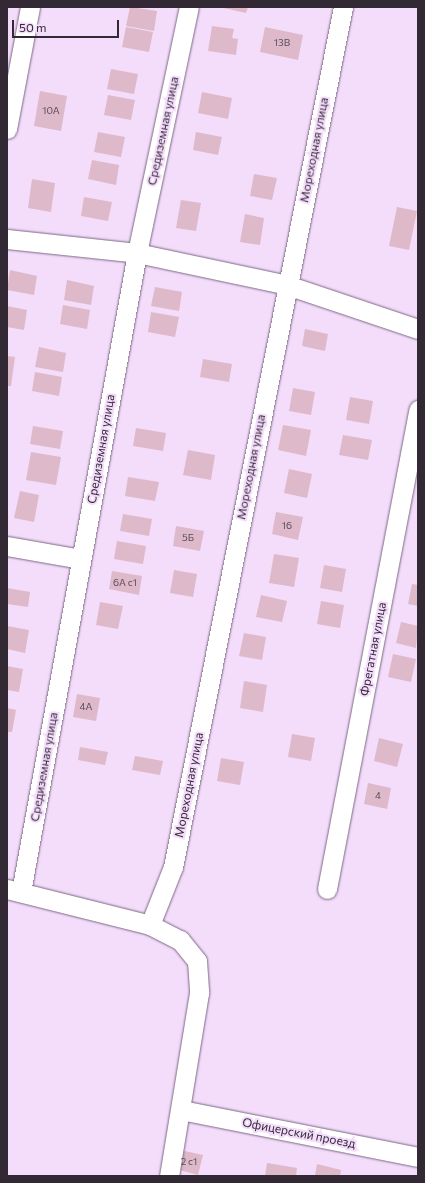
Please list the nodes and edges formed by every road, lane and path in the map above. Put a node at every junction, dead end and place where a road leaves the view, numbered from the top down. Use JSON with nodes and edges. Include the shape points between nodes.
{"nodes":[{"id":1,"x":30,"y":7,"type":"edge"},
{"id":2,"x":189,"y":7,"type":"edge"},
{"id":3,"x":343,"y":7,"type":"edge"},
{"id":4,"x":7,"y":129,"type":"edge"},
{"id":5,"x":7,"y":239,"type":"edge"},
{"id":6,"x":137,"y":253,"type":"junction"},
{"id":7,"x":287,"y":285,"type":"junction"},
{"id":8,"x":418,"y":329,"type":"edge"},
{"id":9,"x":418,"y":410,"type":"edge"},
{"id":10,"x":7,"y":546,"type":"edge"},
{"id":11,"x":81,"y":559,"type":"junction"},
{"id":12,"x":327,"y":889,"type":"dead end"},
{"id":13,"x":14,"y":890,"type":"edge"},
{"id":14,"x":150,"y":925,"type":"junction"},
{"id":15,"x":181,"y":1110,"type":"junction"},
{"id":16,"x":418,"y":1157,"type":"edge"},
{"id":17,"x":169,"y":1176,"type":"edge"}],
"edges":[{"from":1,"to":4,"type":"street"},
{"from":2,"to":6,"type":"street","name":"Средиземная улица"},
{"from":3,"to":7,"type":"street","name":"Мореходная улица"},
{"from":5,"to":6,"type":"street"},
{"from":6,"to":7,"type":"street"},
{"from":6,"to":11,"type":"street","name":"Средиземная улица"},
{"from":7,"to":8,"type":"street"},
{"from":7,"to":14,"type":"street","name":"Мореходная улица","via":[[173,867]]},
{"from":9,"to":12,"type":"street","name":"Фрегатная улица"},
{"from":10,"to":11,"type":"street"},
{"from":11,"to":13,"type":"street","name":"Средиземная улица"},
{"from":13,"to":14,"type":"street"},
{"from":14,"to":15,"type":"street","via":[[180,940],[197,961],[199,993]]},
{"from":15,"to":16,"type":"street","name":"Офицерский проезд"},
{"from":15,"to":17,"type":"street"}]}
